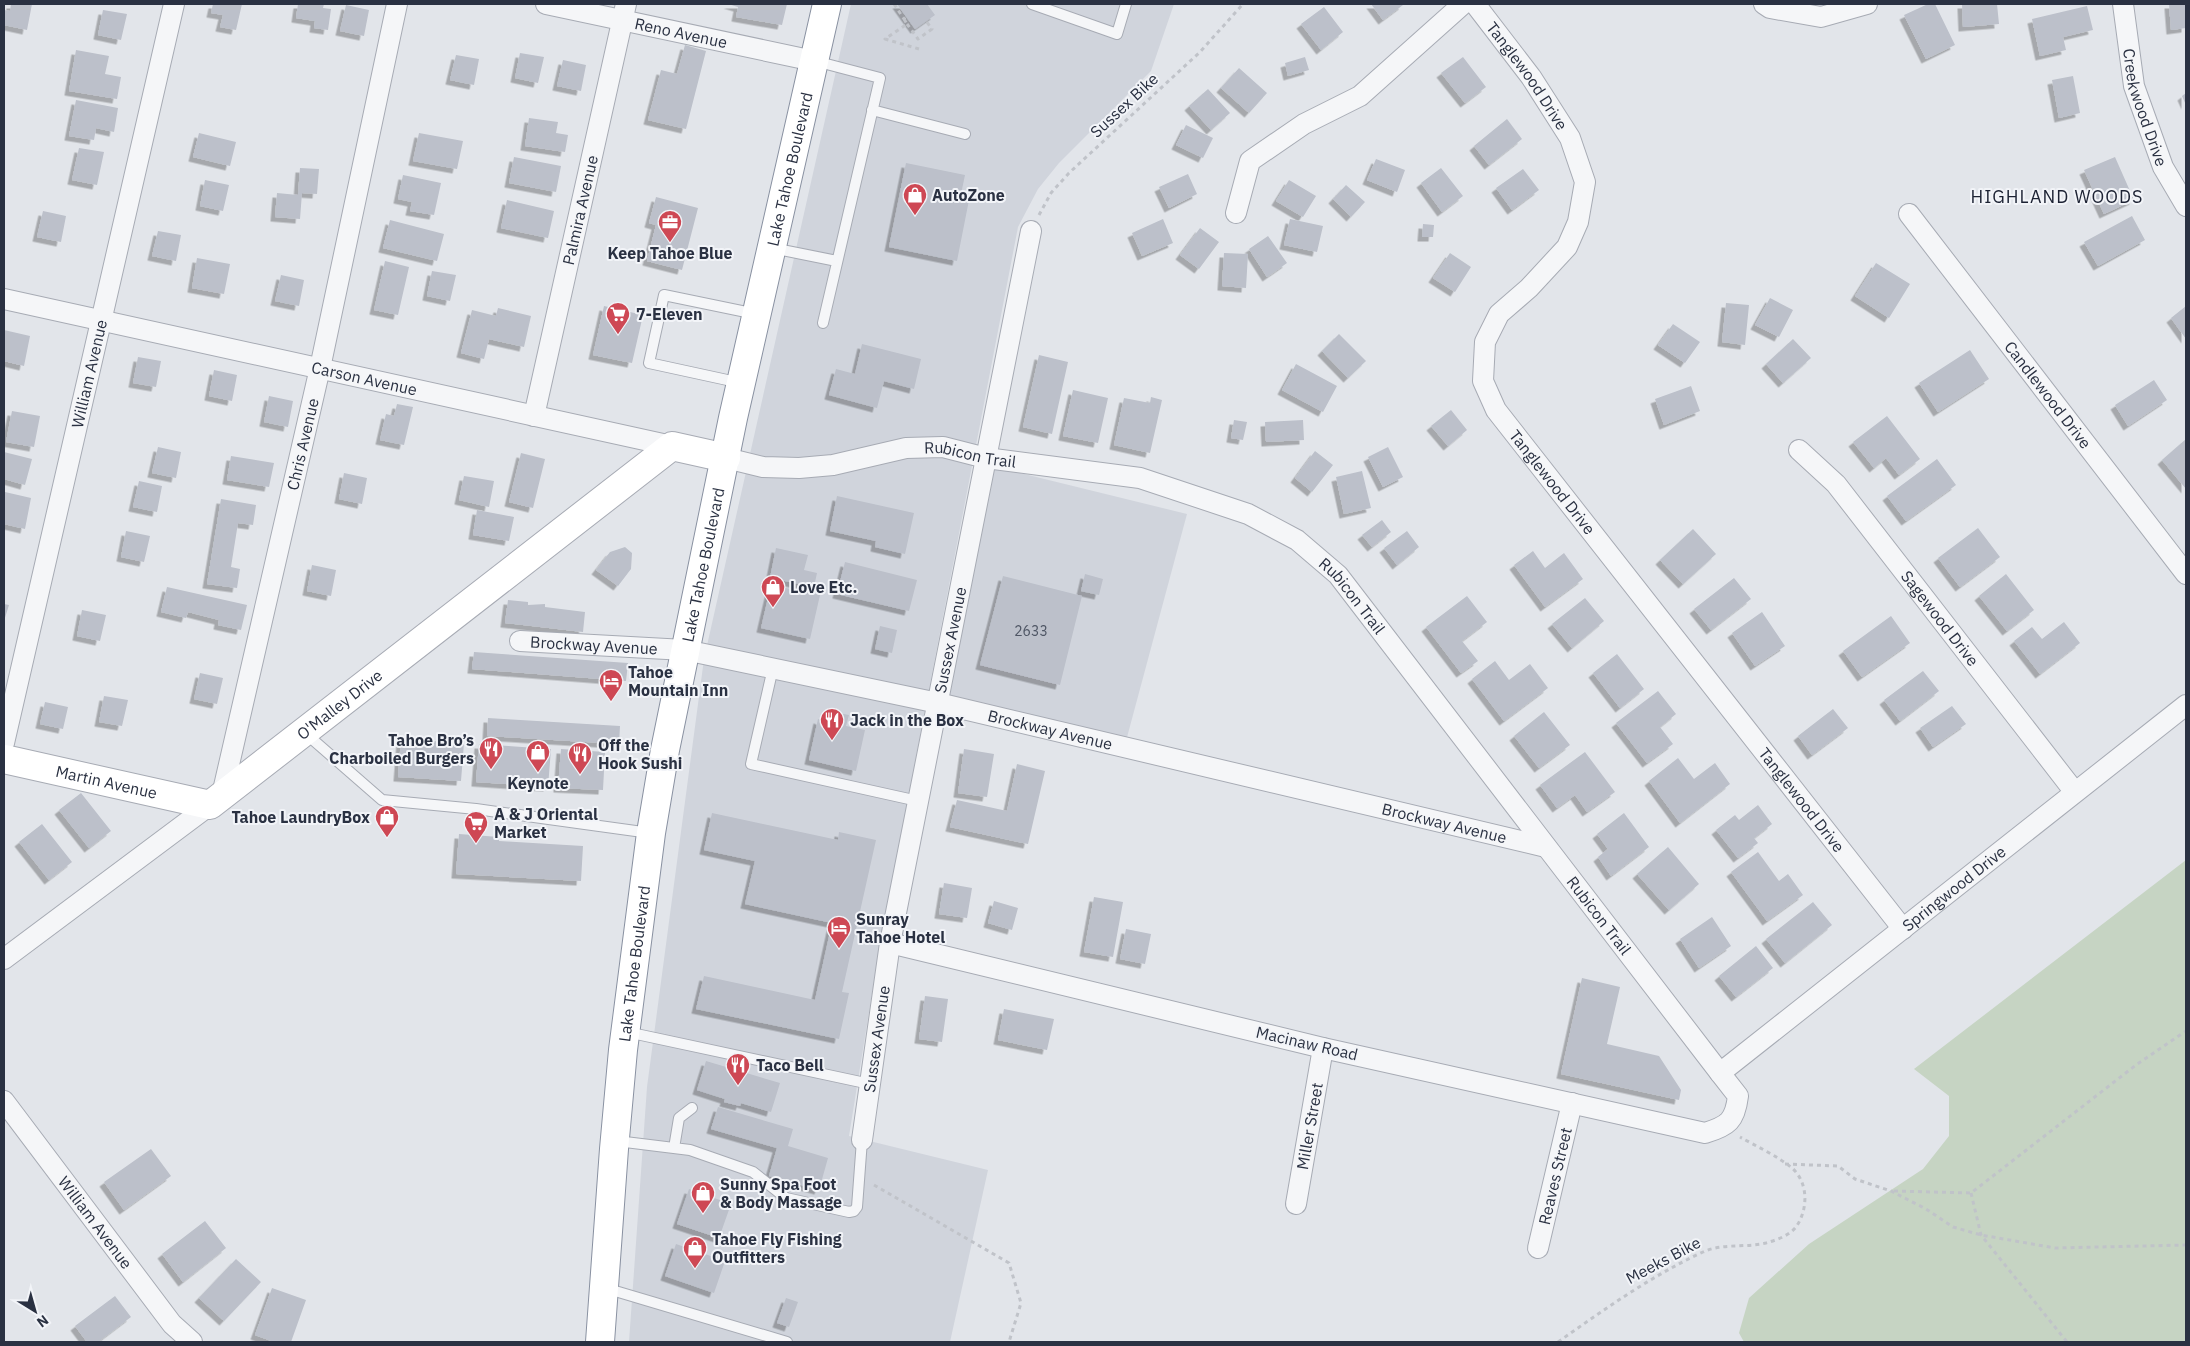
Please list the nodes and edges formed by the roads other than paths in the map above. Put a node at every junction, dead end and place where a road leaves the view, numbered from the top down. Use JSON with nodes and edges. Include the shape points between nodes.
{"nodes":[{"id":1,"x":174,"y":4,"type":"edge"},
{"id":2,"x":397,"y":4,"type":"edge"},
{"id":3,"x":546,"y":4,"type":"edge"},
{"id":4,"x":827,"y":4,"type":"edge"},
{"id":5,"x":1032,"y":4,"type":"edge"},
{"id":6,"x":1126,"y":4,"type":"edge"},
{"id":7,"x":1463,"y":4,"type":"edge"},
{"id":8,"x":1475,"y":4,"type":"edge"},
{"id":9,"x":1764,"y":4,"type":"edge"},
{"id":10,"x":1867,"y":4,"type":"edge"},
{"id":11,"x":2123,"y":4,"type":"edge"},
{"id":12,"x":624,"y":12,"type":"edge"},
{"id":13,"x":814,"y":61,"type":"junction"},
{"id":14,"x":872,"y":110,"type":"junction"},
{"id":15,"x":965,"y":134,"type":"dead end"},
{"id":16,"x":2186,"y":206,"type":"edge"},
{"id":17,"x":1236,"y":213,"type":"dead end"},
{"id":18,"x":1909,"y":214,"type":"dead end"},
{"id":19,"x":1031,"y":231,"type":"road end"},
{"id":20,"x":772,"y":248,"type":"junction"},
{"id":21,"x":837,"y":261,"type":"junction"},
{"id":22,"x":4,"y":299,"type":"edge"},
{"id":23,"x":757,"y":314,"type":"junction"},
{"id":24,"x":101,"y":321,"type":"junction"},
{"id":25,"x":823,"y":324,"type":"dead end"},
{"id":26,"x":320,"y":368,"type":"junction"},
{"id":27,"x":741,"y":383,"type":"junction"},
{"id":28,"x":534,"y":416,"type":"junction"},
{"id":29,"x":672,"y":446,"type":"junction"},
{"id":30,"x":1799,"y":450,"type":"dead end"},
{"id":31,"x":726,"y":458,"type":"junction"},
{"id":32,"x":986,"y":458,"type":"junction"},
{"id":33,"x":2186,"y":574,"type":"edge"},
{"id":34,"x":520,"y":640,"type":"dead end"},
{"id":35,"x":685,"y":650,"type":"junction"},
{"id":36,"x":773,"y":668,"type":"junction"},
{"id":37,"x":938,"y":703,"type":"junction"},
{"id":38,"x":2186,"y":705,"type":"edge"},
{"id":39,"x":304,"y":732,"type":"junction"},
{"id":40,"x":4,"y":743,"type":"edge"},
{"id":41,"x":4,"y":759,"type":"edge"},
{"id":42,"x":2074,"y":791,"type":"junction"},
{"id":43,"x":216,"y":800,"type":"junction"},
{"id":44,"x":918,"y":801,"type":"junction"},
{"id":45,"x":651,"y":833,"type":"junction"},
{"id":46,"x":1546,"y":847,"type":"junction"},
{"id":47,"x":1903,"y":929,"type":"junction"},
{"id":48,"x":890,"y":943,"type":"junction"},
{"id":49,"x":4,"y":958,"type":"edge"},
{"id":50,"x":626,"y":1032,"type":"junction"},
{"id":51,"x":1323,"y":1048,"type":"junction"},
{"id":52,"x":1720,"y":1072,"type":"junction"},
{"id":53,"x":870,"y":1084,"type":"junction"},
{"id":54,"x":4,"y":1101,"type":"edge"},
{"id":55,"x":1572,"y":1103,"type":"junction"},
{"id":56,"x":692,"y":1108,"type":"dead end"},
{"id":57,"x":1724,"y":1128,"type":"joint"},
{"id":58,"x":862,"y":1140,"type":"joint"},
{"id":59,"x":614,"y":1141,"type":"junction"},
{"id":60,"x":674,"y":1148,"type":"junction"},
{"id":61,"x":1296,"y":1204,"type":"dead end"},
{"id":62,"x":1538,"y":1248,"type":"dead end"},
{"id":63,"x":604,"y":1288,"type":"junction"},
{"id":64,"x":192,"y":1342,"type":"edge"},
{"id":65,"x":600,"y":1342,"type":"edge"},
{"id":66,"x":787,"y":1342,"type":"edge"}],
"edges":[{"from":1,"to":24,"type":"street","name":"William Avenue"},
{"from":2,"to":26,"type":"street","name":"Chris Avenue"},
{"from":3,"to":12,"type":"street","name":"Reno Avenue"},
{"from":4,"to":13,"type":"main road","name":"Lake Tahoe Boulevard"},
{"from":5,"to":6,"type":"lane","via":[[1117,34]]},
{"from":7,"to":17,"type":"street","via":[[1360,96],[1304,124],[1250,161]]},
{"from":8,"to":47,"type":"street","name":"Tanglewood Drive","via":[[1531,77],[1570,138],[1585,182],[1578,222],[1567,247],[1529,288],[1499,314],[1485,342],[1482,381],[1496,410]]},
{"from":9,"to":10,"type":"street","via":[[1770,8],[1821,17]]},
{"from":11,"to":16,"type":"street","name":"Creekwood Drive","via":[[2134,86],[2163,167]]},
{"from":12,"to":13,"type":"street","name":"Reno Avenue"},
{"from":12,"to":28,"type":"street","name":"Palmira Avenue"},
{"from":13,"to":14,"type":"lane","via":[[880,78]]},
{"from":13,"to":20,"type":"main road","name":"Lake Tahoe Boulevard"},
{"from":14,"to":15,"type":"lane"},
{"from":14,"to":21,"type":"lane"},
{"from":18,"to":33,"type":"street","name":"Candlewood Drive"},
{"from":19,"to":32,"type":"street","name":"Sussex Avenue"},
{"from":20,"to":21,"type":"lane"},
{"from":20,"to":23,"type":"main road","name":"Lake Tahoe Boulevard"},
{"from":21,"to":25,"type":"lane"},
{"from":22,"to":24,"type":"street","name":"Carson Avenue"},
{"from":23,"to":27,"type":"main road","name":"Lake Tahoe Boulevard"},
{"from":23,"to":27,"type":"lane","via":[[664,295],[649,363]]},
{"from":24,"to":26,"type":"street","name":"Carson Avenue"},
{"from":24,"to":40,"type":"street","name":"William Avenue"},
{"from":26,"to":28,"type":"street","name":"Carson Avenue"},
{"from":26,"to":43,"type":"street","name":"Chris Avenue"},
{"from":27,"to":31,"type":"main road","name":"Lake Tahoe Boulevard"},
{"from":28,"to":29,"type":"street","name":"Carson Avenue"},
{"from":29,"to":31,"type":"main road","name":"Carson Avenue"},
{"from":29,"to":39,"type":"main road","name":"O'Malley Drive"},
{"from":30,"to":42,"type":"street","name":"Sagewood Drive","via":[[1836,484]]},
{"from":31,"to":32,"type":"street","name":"Rubicon Trail","via":[[763,467],[799,468],[832,465],[906,448],[943,447]]},
{"from":31,"to":35,"type":"main road","name":"Lake Tahoe Boulevard"},
{"from":32,"to":37,"type":"street","name":"Sussex Avenue"},
{"from":32,"to":46,"type":"street","name":"Rubicon Trail","via":[[1140,478],[1248,514],[1297,540],[1338,575]]},
{"from":34,"to":35,"type":"street","name":"Brockway Avenue"},
{"from":35,"to":36,"type":"street","name":"Brockway Avenue"},
{"from":35,"to":45,"type":"main road","name":"Lake Tahoe Boulevard"},
{"from":36,"to":37,"type":"street","name":"Brockway Avenue"},
{"from":36,"to":44,"type":"lane","via":[[751,764]]},
{"from":37,"to":44,"type":"street","name":"Sussex Avenue"},
{"from":37,"to":46,"type":"street","name":"Brockway Avenue"},
{"from":38,"to":42,"type":"street","name":"Springwood Drive"},
{"from":39,"to":43,"type":"main road","name":"O'Malley Drive"},
{"from":39,"to":45,"type":"lane","via":[[382,800],[476,809]]},
{"from":41,"to":43,"type":"main road","name":"Martin Avenue"},
{"from":42,"to":47,"type":"street","name":"Springwood Drive"},
{"from":43,"to":49,"type":"street","name":"O'Malley Drive"},
{"from":44,"to":48,"type":"street","name":"Sussex Avenue"},
{"from":45,"to":50,"type":"main road","name":"Lake Tahoe Boulevard"},
{"from":46,"to":52,"type":"street","name":"Rubicon Trail"},
{"from":47,"to":52,"type":"street","name":"Springwood Drive"},
{"from":48,"to":51,"type":"street","name":"Macinaw Road"},
{"from":48,"to":53,"type":"street","name":"Sussex Avenue"},
{"from":50,"to":53,"type":"lane"},
{"from":50,"to":59,"type":"main road","name":"Lake Tahoe Boulevard"},
{"from":51,"to":55,"type":"street","name":"Macinaw Road"},
{"from":51,"to":61,"type":"street","name":"Miller Street"},
{"from":52,"to":57,"type":"street","name":"Rubicon Trail","via":[[1738,1096],[1736,1113]]},
{"from":53,"to":58,"type":"street","name":"Sussex Avenue"},
{"from":54,"to":64,"type":"street","name":"William Avenue","via":[[172,1324]]},
{"from":55,"to":57,"type":"street","name":"Macinaw Road","via":[[1705,1133]]},
{"from":55,"to":62,"type":"street","name":"Reaves Street"},
{"from":56,"to":60,"type":"lane","via":[[679,1118]]},
{"from":58,"to":60,"type":"lane","via":[[856,1207],[849,1212],[786,1198],[752,1172],[690,1150]]},
{"from":59,"to":60,"type":"lane"},
{"from":59,"to":63,"type":"main road","name":"Lake Tahoe Boulevard"},
{"from":63,"to":65,"type":"main road","name":"Lake Tahoe Boulevard"},
{"from":63,"to":66,"type":"lane"}]}
